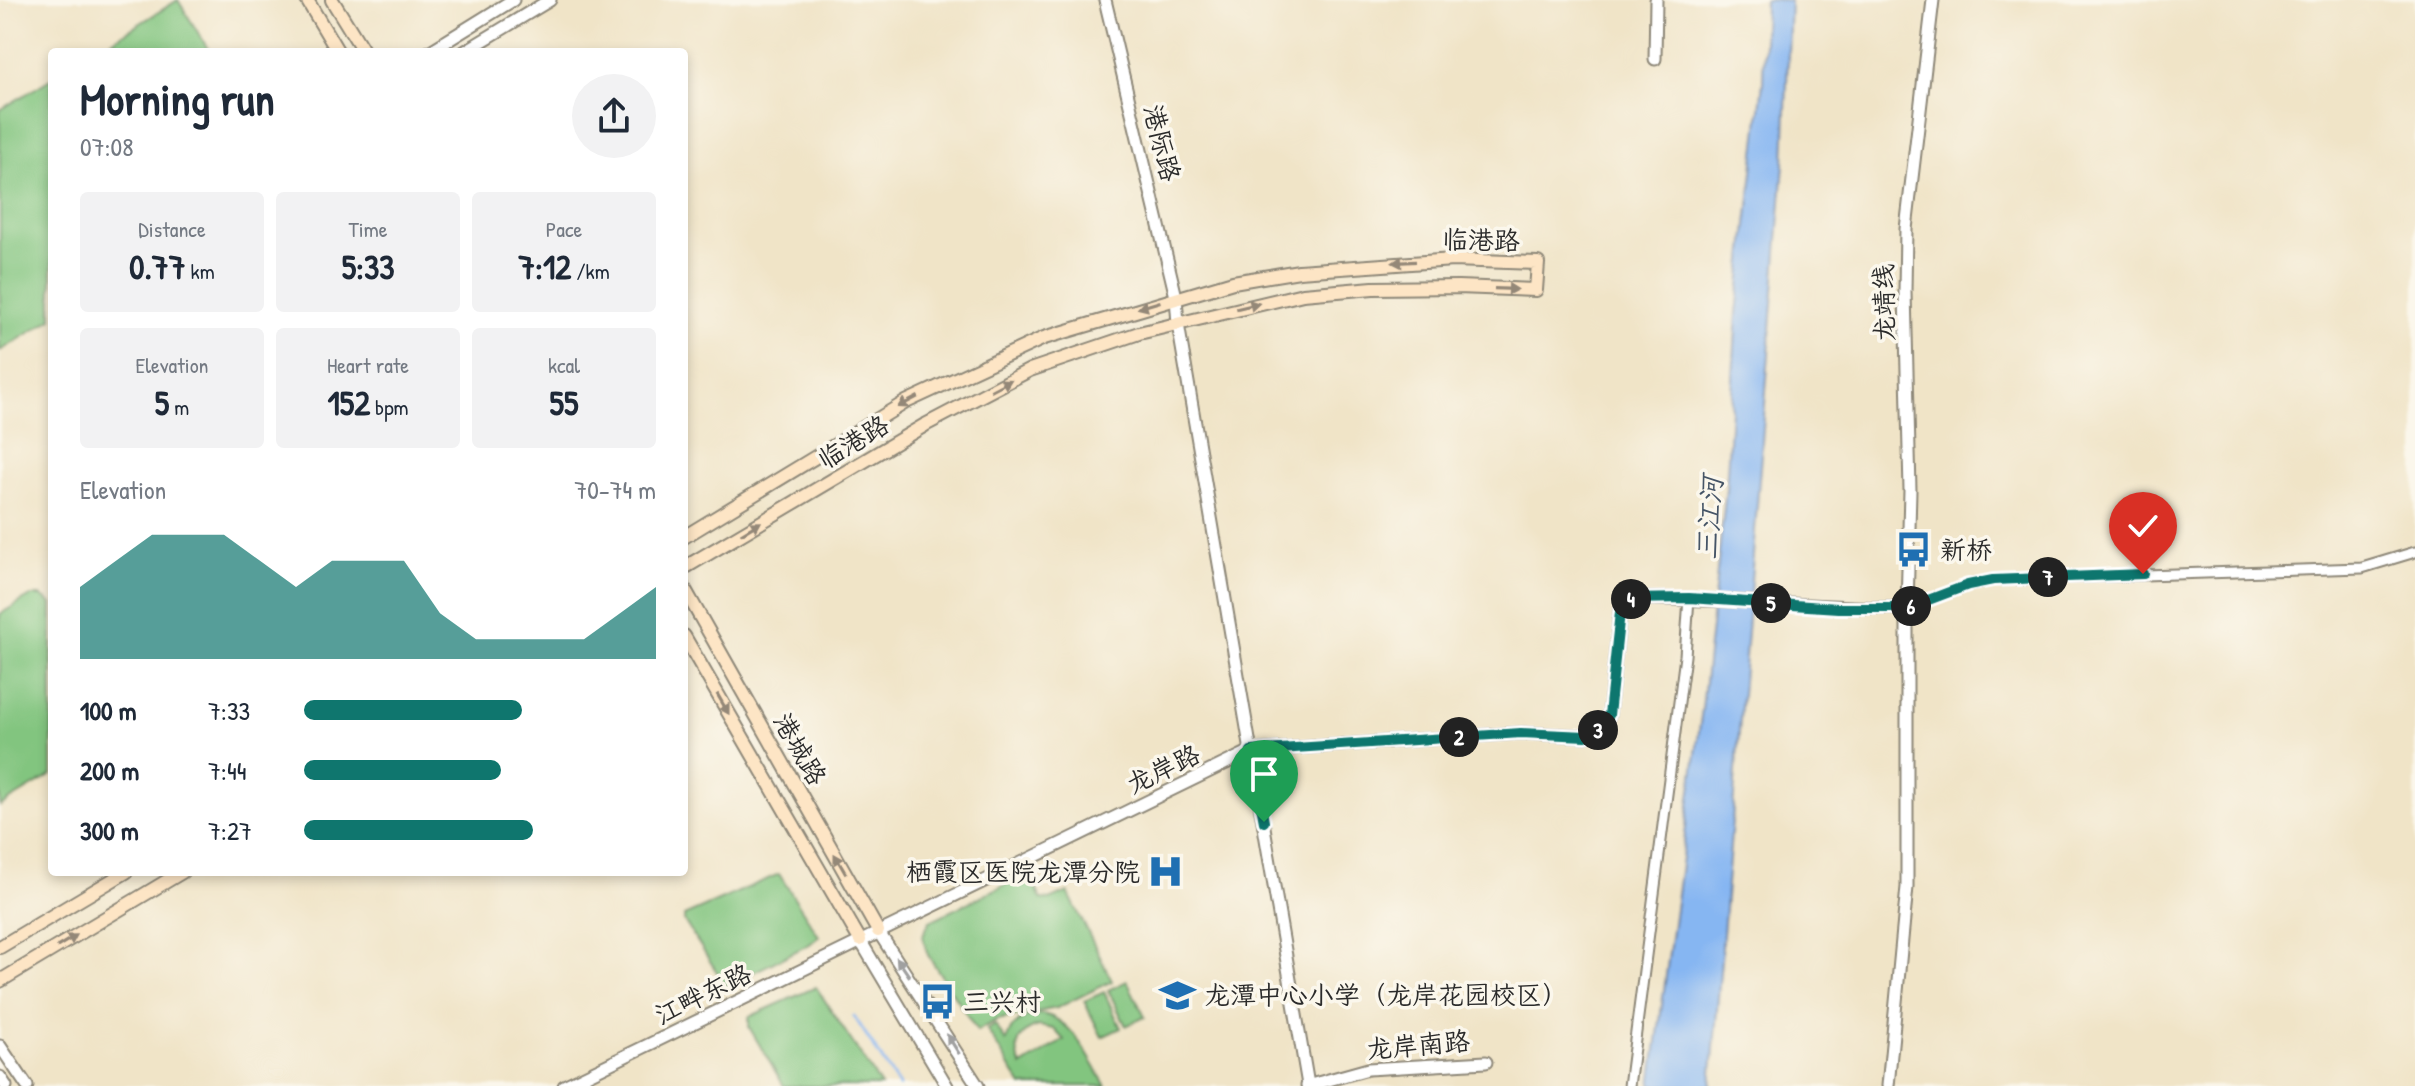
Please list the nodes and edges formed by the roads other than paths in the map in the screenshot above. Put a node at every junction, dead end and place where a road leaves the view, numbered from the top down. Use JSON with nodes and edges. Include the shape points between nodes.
{"nodes":[{"id":1,"x":307,"y":0,"type":"edge"},
{"id":2,"x":332,"y":0,"type":"edge"},
{"id":3,"x":513,"y":0,"type":"edge"},
{"id":4,"x":550,"y":0,"type":"edge"},
{"id":5,"x":1105,"y":0,"type":"edge"},
{"id":6,"x":1656,"y":0,"type":"edge"},
{"id":7,"x":1933,"y":0,"type":"edge"},
{"id":8,"x":336,"y":48,"type":"edge"},
{"id":9,"x":362,"y":48,"type":"edge"},
{"id":10,"x":435,"y":48,"type":"edge"},
{"id":11,"x":471,"y":48,"type":"edge"},
{"id":12,"x":1655,"y":59,"type":"dead end"},
{"id":13,"x":1176,"y":297,"type":"junction"},
{"id":14,"x":1178,"y":324,"type":"junction"},
{"id":15,"x":688,"y":535,"type":"edge"},
{"id":16,"x":2415,"y":552,"type":"edge"},
{"id":17,"x":688,"y":566,"type":"edge"},
{"id":18,"x":688,"y":595,"type":"edge"},
{"id":19,"x":1689,"y":598,"type":"junction"},
{"id":20,"x":1907,"y":608,"type":"junction"},
{"id":21,"x":688,"y":643,"type":"edge"},
{"id":22,"x":1251,"y":751,"type":"junction"},
{"id":23,"x":119,"y":876,"type":"edge"},
{"id":24,"x":175,"y":876,"type":"edge"},
{"id":25,"x":878,"y":931,"type":"junction"},
{"id":26,"x":860,"y":940,"type":"junction"},
{"id":27,"x":0,"y":947,"type":"edge"},
{"id":28,"x":0,"y":981,"type":"edge"},
{"id":29,"x":0,"y":1046,"type":"edge"},
{"id":30,"x":1486,"y":1062,"type":"dead end"},
{"id":31,"x":0,"y":1077,"type":"edge"},
{"id":32,"x":6,"y":1086,"type":"edge"},
{"id":33,"x":27,"y":1086,"type":"edge"},
{"id":34,"x":564,"y":1086,"type":"edge"},
{"id":35,"x":947,"y":1086,"type":"edge"},
{"id":36,"x":978,"y":1086,"type":"edge"},
{"id":37,"x":1308,"y":1086,"type":"edge"},
{"id":38,"x":1629,"y":1086,"type":"edge"},
{"id":39,"x":1888,"y":1086,"type":"edge"}],
"edges":[{"from":1,"to":8,"type":"main road"},
{"from":2,"to":9,"type":"main road"},
{"from":3,"to":10,"type":"street"},
{"from":4,"to":11,"type":"street"},
{"from":5,"to":13,"type":"street","name":"港际路"},
{"from":6,"to":12,"type":"street"},
{"from":7,"to":20,"type":"street","name":"龙靖线","via":[[1906,229]]},
{"from":13,"to":14,"type":"street","name":"港际路"},
{"from":14,"to":13,"type":"main road","name":"临港路","one_way":true,"via":[[1303,294],[1430,287],[1536,290],[1538,263],[1453,260],[1299,271]]},
{"from":13,"to":15,"type":"main road","name":"临港路","one_way":true,"via":[[1044,338],[906,402]]},
{"from":17,"to":14,"type":"main road","name":"临港路","one_way":true,"via":[[925,425],[1030,370]]},
{"from":14,"to":22,"type":"street","name":"港际路"},
{"from":16,"to":20,"type":"street","via":[[2362,568],[1993,580]]},
{"from":25,"to":18,"type":"main road","name":"港城路","one_way":true},
{"from":19,"to":20,"type":"street"},
{"from":19,"to":22,"type":"street","name":"龙岸路","via":[[1627,599],[1620,612],[1609,715],[1601,729],[1586,736],[1521,733]]},
{"from":19,"to":38,"type":"street"},
{"from":20,"to":39,"type":"street","name":"龙靖线","via":[[1907,887]]},
{"from":21,"to":26,"type":"main road","name":"港城路","one_way":true},
{"from":22,"to":25,"type":"street","name":"龙岸路"},
{"from":22,"to":37,"type":"street","name":"港际路"},
{"from":23,"to":27,"type":"main road"},
{"from":28,"to":24,"type":"main road","one_way":true},
{"from":25,"to":26,"type":"street","name":"龙岸路"},
{"from":36,"to":25,"type":"street","one_way":true},
{"from":26,"to":34,"type":"street","name":"江畔东路"},
{"from":26,"to":35,"type":"street"},
{"from":29,"to":33,"type":"street"},
{"from":30,"to":37,"type":"street","name":"龙岸南路","via":[[1368,1069]]},
{"from":31,"to":32,"type":"street"}]}
